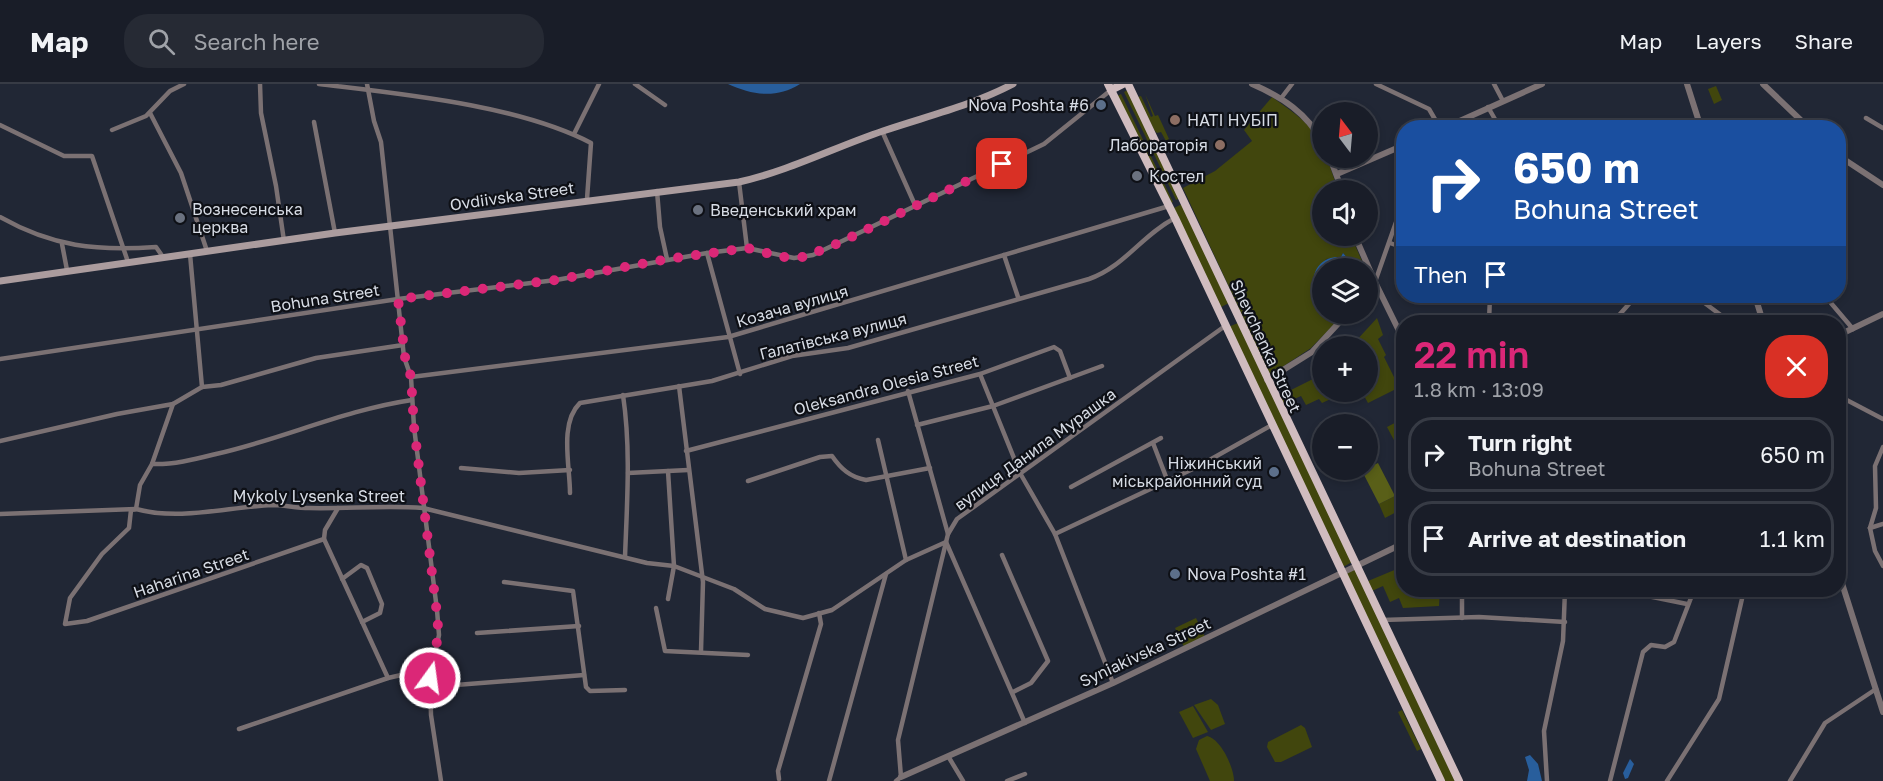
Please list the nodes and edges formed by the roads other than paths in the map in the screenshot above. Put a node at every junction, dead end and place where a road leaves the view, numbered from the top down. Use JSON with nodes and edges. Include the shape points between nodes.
{"nodes":[{"id":1,"x":184,"y":84,"type":"edge"},
{"id":2,"x":260,"y":84,"type":"edge"},
{"id":3,"x":319,"y":84,"type":"edge"},
{"id":4,"x":367,"y":84,"type":"edge"},
{"id":5,"x":590,"y":84,"type":"edge"},
{"id":6,"x":635,"y":84,"type":"edge"},
{"id":7,"x":1013,"y":84,"type":"edge"},
{"id":8,"x":1123,"y":84,"type":"edge"},
{"id":9,"x":1128,"y":84,"type":"edge"},
{"id":10,"x":1252,"y":84,"type":"edge"},
{"id":11,"x":1292,"y":84,"type":"edge"},
{"id":12,"x":1376,"y":84,"type":"edge"},
{"id":13,"x":1394,"y":84,"type":"edge"},
{"id":14,"x":1494,"y":84,"type":"edge"},
{"id":15,"x":1542,"y":84,"type":"edge"},
{"id":16,"x":1687,"y":84,"type":"edge"},
{"id":17,"x":1763,"y":84,"type":"edge"},
{"id":18,"x":598,"y":86,"type":"edge"},
{"id":19,"x":1110,"y":87,"type":"edge"},
{"id":20,"x":1390,"y":90,"type":"junction"},
{"id":21,"x":369,"y":91,"type":"junction"},
{"id":22,"x":1282,"y":97,"type":"junction"},
{"id":23,"x":1503,"y":101,"type":"junction"},
{"id":24,"x":664,"y":105,"type":"dead end"},
{"id":25,"x":1488,"y":107,"type":"junction"},
{"id":26,"x":150,"y":113,"type":"junction"},
{"id":27,"x":1866,"y":118,"type":"dead end"},
{"id":28,"x":1437,"y":120,"type":"edge"},
{"id":29,"x":1460,"y":120,"type":"edge"},
{"id":30,"x":1495,"y":120,"type":"edge"},
{"id":31,"x":1698,"y":120,"type":"edge"},
{"id":32,"x":1801,"y":120,"type":"edge"},
{"id":33,"x":314,"y":122,"type":"dead end"},
{"id":34,"x":0,"y":125,"type":"edge"},
{"id":35,"x":1312,"y":126,"type":"edge"},
{"id":36,"x":1883,"y":128,"type":"edge"},
{"id":37,"x":112,"y":129,"type":"dead end"},
{"id":38,"x":882,"y":131,"type":"junction"},
{"id":39,"x":574,"y":134,"type":"junction"},
{"id":40,"x":1396,"y":148,"type":"edge"},
{"id":41,"x":1846,"y":160,"type":"edge"},
{"id":42,"x":1334,"y":168,"type":"edge"},
{"id":43,"x":1337,"y":174,"type":"junction"},
{"id":44,"x":1339,"y":180,"type":"edge"},
{"id":45,"x":739,"y":182,"type":"junction"},
{"id":46,"x":1883,"y":184,"type":"edge"},
{"id":47,"x":657,"y":191,"type":"junction"},
{"id":48,"x":587,"y":200,"type":"junction"},
{"id":49,"x":1183,"y":200,"type":"junction"},
{"id":50,"x":915,"y":205,"type":"junction"},
{"id":51,"x":1169,"y":206,"type":"junction"},
{"id":52,"x":0,"y":217,"type":"edge"},
{"id":53,"x":1175,"y":218,"type":"junction"},
{"id":54,"x":1396,"y":224,"type":"edge"},
{"id":55,"x":388,"y":226,"type":"junction"},
{"id":56,"x":335,"y":233,"type":"junction"},
{"id":57,"x":284,"y":241,"type":"junction"},
{"id":58,"x":62,"y":243,"type":"junction"},
{"id":59,"x":1390,"y":243,"type":"junction"},
{"id":60,"x":1396,"y":245,"type":"edge"},
{"id":61,"x":747,"y":248,"type":"junction"},
{"id":62,"x":124,"y":249,"type":"junction"},
{"id":63,"x":207,"y":251,"type":"junction"},
{"id":64,"x":707,"y":253,"type":"junction"},
{"id":65,"x":189,"y":254,"type":"junction"},
{"id":66,"x":1004,"y":255,"type":"junction"},
{"id":67,"x":163,"y":257,"type":"junction"},
{"id":68,"x":668,"y":259,"type":"junction"},
{"id":69,"x":128,"y":262,"type":"junction"},
{"id":70,"x":67,"y":270,"type":"junction"},
{"id":71,"x":1378,"y":274,"type":"edge"},
{"id":72,"x":0,"y":281,"type":"edge"},
{"id":73,"x":1378,"y":288,"type":"edge"},
{"id":74,"x":1018,"y":297,"type":"junction"},
{"id":75,"x":398,"y":299,"type":"junction"},
{"id":76,"x":1630,"y":303,"type":"edge"},
{"id":77,"x":1705,"y":303,"type":"edge"},
{"id":78,"x":1831,"y":303,"type":"edge"},
{"id":79,"x":1883,"y":314,"type":"edge"},
{"id":80,"x":1619,"y":315,"type":"edge"},
{"id":81,"x":1721,"y":315,"type":"edge"},
{"id":82,"x":1841,"y":315,"type":"edge"},
{"id":83,"x":1239,"y":320,"type":"junction"},
{"id":84,"x":1846,"y":322,"type":"edge"},
{"id":85,"x":1338,"y":324,"type":"edge"},
{"id":86,"x":1396,"y":325,"type":"edge"},
{"id":87,"x":1226,"y":326,"type":"junction"},
{"id":88,"x":197,"y":329,"type":"junction"},
{"id":89,"x":1852,"y":329,"type":"junction"},
{"id":90,"x":1846,"y":332,"type":"edge"},
{"id":91,"x":728,"y":337,"type":"junction"},
{"id":92,"x":403,"y":345,"type":"junction"},
{"id":93,"x":0,"y":359,"type":"edge"},
{"id":94,"x":1102,"y":366,"type":"dead end"},
{"id":95,"x":740,"y":374,"type":"junction"},
{"id":96,"x":980,"y":374,"type":"junction"},
{"id":97,"x":411,"y":377,"type":"junction"},
{"id":98,"x":1070,"y":378,"type":"junction"},
{"id":99,"x":1267,"y":380,"type":"junction"},
{"id":100,"x":679,"y":386,"type":"junction"},
{"id":101,"x":202,"y":387,"type":"junction"},
{"id":102,"x":908,"y":391,"type":"junction"},
{"id":103,"x":623,"y":395,"type":"junction"},
{"id":104,"x":412,"y":400,"type":"junction"},
{"id":105,"x":1846,"y":400,"type":"edge"},
{"id":106,"x":173,"y":404,"type":"junction"},
{"id":107,"x":993,"y":406,"type":"junction"},
{"id":108,"x":1883,"y":419,"type":"edge"},
{"id":109,"x":1273,"y":424,"type":"junction"},
{"id":110,"x":917,"y":425,"type":"junction"},
{"id":111,"x":1161,"y":438,"type":"dead end"},
{"id":112,"x":878,"y":440,"type":"dead end"},
{"id":113,"x":0,"y":441,"type":"edge"},
{"id":114,"x":1153,"y":443,"type":"junction"},
{"id":115,"x":1883,"y":447,"type":"edge"},
{"id":116,"x":686,"y":451,"type":"junction"},
{"id":117,"x":152,"y":464,"type":"junction"},
{"id":118,"x":461,"y":468,"type":"dead end"},
{"id":119,"x":930,"y":468,"type":"junction"},
{"id":120,"x":570,"y":470,"type":"junction"},
{"id":121,"x":688,"y":470,"type":"junction"},
{"id":122,"x":668,"y":471,"type":"junction"},
{"id":123,"x":628,"y":473,"type":"junction"},
{"id":124,"x":1020,"y":473,"type":"junction"},
{"id":125,"x":887,"y":477,"type":"junction"},
{"id":126,"x":748,"y":481,"type":"dead end"},
{"id":127,"x":1168,"y":482,"type":"junction"},
{"id":128,"x":1071,"y":487,"type":"dead end"},
{"id":129,"x":570,"y":493,"type":"dead end"},
{"id":130,"x":136,"y":508,"type":"junction"},
{"id":131,"x":338,"y":508,"type":"junction"},
{"id":132,"x":423,"y":508,"type":"junction"},
{"id":133,"x":0,"y":514,"type":"edge"},
{"id":134,"x":1883,"y":524,"type":"edge"},
{"id":135,"x":1870,"y":528,"type":"junction"},
{"id":136,"x":948,"y":534,"type":"junction"},
{"id":137,"x":1055,"y":534,"type":"junction"},
{"id":138,"x":324,"y":539,"type":"junction"},
{"id":139,"x":946,"y":542,"type":"junction"},
{"id":140,"x":1396,"y":547,"type":"edge"},
{"id":141,"x":1002,"y":555,"type":"dead end"},
{"id":142,"x":625,"y":557,"type":"junction"},
{"id":143,"x":906,"y":560,"type":"junction"},
{"id":144,"x":674,"y":566,"type":"junction"},
{"id":145,"x":1355,"y":566,"type":"junction"},
{"id":146,"x":1883,"y":566,"type":"edge"},
{"id":147,"x":1342,"y":572,"type":"junction"},
{"id":148,"x":886,"y":574,"type":"junction"},
{"id":149,"x":702,"y":577,"type":"junction"},
{"id":150,"x":342,"y":579,"type":"junction"},
{"id":151,"x":504,"y":582,"type":"dead end"},
{"id":152,"x":1846,"y":596,"type":"edge"},
{"id":153,"x":1461,"y":597,"type":"edge"},
{"id":154,"x":1565,"y":597,"type":"edge"},
{"id":155,"x":1653,"y":597,"type":"edge"},
{"id":156,"x":1691,"y":597,"type":"edge"},
{"id":157,"x":1742,"y":597,"type":"edge"},
{"id":158,"x":668,"y":599,"type":"dead end"},
{"id":159,"x":1688,"y":604,"type":"junction"},
{"id":160,"x":656,"y":608,"type":"dead end"},
{"id":161,"x":819,"y":613,"type":"junction"},
{"id":162,"x":1462,"y":618,"type":"junction"},
{"id":163,"x":1381,"y":620,"type":"junction"},
{"id":164,"x":362,"y":622,"type":"junction"},
{"id":165,"x":1565,"y":622,"type":"junction"},
{"id":166,"x":579,"y":626,"type":"junction"},
{"id":167,"x":477,"y":633,"type":"dead end"},
{"id":168,"x":701,"y":651,"type":"junction"},
{"id":169,"x":748,"y":655,"type":"dead end"},
{"id":170,"x":432,"y":668,"type":"junction"},
{"id":171,"x":584,"y":675,"type":"junction"},
{"id":172,"x":388,"y":678,"type":"junction"},
{"id":173,"x":1113,"y":683,"type":"junction"},
{"id":174,"x":430,"y":687,"type":"junction"},
{"id":175,"x":1876,"y":689,"type":"junction"},
{"id":176,"x":626,"y":690,"type":"dead end"},
{"id":177,"x":1013,"y":692,"type":"junction"},
{"id":178,"x":1883,"y":712,"type":"edge"},
{"id":179,"x":1025,"y":723,"type":"junction"},
{"id":180,"x":238,"y":729,"type":"dead end"},
{"id":181,"x":948,"y":756,"type":"junction"},
{"id":182,"x":1025,"y":774,"type":"dead end"},
{"id":183,"x":779,"y":779,"type":"dead end"},
{"id":184,"x":898,"y":779,"type":"edge"},
{"id":185,"x":441,"y":781,"type":"edge"},
{"id":186,"x":829,"y":781,"type":"edge"},
{"id":187,"x":963,"y":781,"type":"edge"},
{"id":188,"x":1007,"y":781,"type":"edge"},
{"id":189,"x":1441,"y":781,"type":"edge"},
{"id":190,"x":1459,"y":781,"type":"edge"},
{"id":191,"x":1547,"y":781,"type":"edge"},
{"id":192,"x":1610,"y":781,"type":"edge"},
{"id":193,"x":1667,"y":781,"type":"edge"},
{"id":194,"x":1790,"y":781,"type":"edge"}],
"edges":[{"from":1,"to":26,"type":"street","via":[[170,91]]},
{"from":2,"to":57,"type":"street","via":[[261,113]]},
{"from":3,"to":21,"type":"street"},
{"from":4,"to":21,"type":"street"},
{"from":5,"to":18,"type":"street"},
{"from":6,"to":24,"type":"street"},
{"from":7,"to":38,"type":"main road","name":"Ovdiivska Street","via":[[976,102]]},
{"from":8,"to":19,"type":"main road"},
{"from":9,"to":49,"type":"main road","name":"Shevchenka Street"},
{"from":10,"to":22,"type":"street"},
{"from":11,"to":22,"type":"street"},
{"from":12,"to":20,"type":"street"},
{"from":13,"to":20,"type":"street"},
{"from":14,"to":23,"type":"street"},
{"from":15,"to":23,"type":"street"},
{"from":16,"to":31,"type":"street"},
{"from":17,"to":32,"type":"street"},
{"from":18,"to":39,"type":"street"},
{"from":19,"to":50,"type":"street","name":"Bohuna Street","via":[[1044,144]]},
{"from":19,"to":51,"type":"main road","name":"Shevchenka Street"},
{"from":20,"to":28,"type":"street","via":[[1429,109]]},
{"from":21,"to":39,"type":"street","via":[[488,109]]},
{"from":21,"to":55,"type":"street","via":[[381,142]]},
{"from":22,"to":35,"type":"street"},
{"from":23,"to":25,"type":"street"},
{"from":25,"to":29,"type":"street"},
{"from":25,"to":30,"type":"street"},
{"from":26,"to":37,"type":"street"},
{"from":26,"to":63,"type":"street","via":[[181,173]]},
{"from":27,"to":36,"type":"street"},
{"from":33,"to":56,"type":"street"},
{"from":34,"to":62,"type":"street","via":[[64,156],[92,156]]},
{"from":38,"to":45,"type":"main road","name":"Ovdiivska Street"},
{"from":38,"to":50,"type":"street"},
{"from":39,"to":48,"type":"street","via":[[591,143]]},
{"from":40,"to":43,"type":"street"},
{"from":41,"to":46,"type":"street"},
{"from":42,"to":43,"type":"street"},
{"from":43,"to":44,"type":"street"},
{"from":45,"to":47,"type":"main road","name":"Ovdiivska Street"},
{"from":45,"to":61,"type":"street"},
{"from":47,"to":48,"type":"main road","name":"Ovdiivska Street"},
{"from":47,"to":68,"type":"street"},
{"from":48,"to":55,"type":"main road","name":"Ovdiivska Street"},
{"from":49,"to":51,"type":"main road"},
{"from":49,"to":83,"type":"main road","name":"Shevchenka Street"},
{"from":50,"to":61,"type":"street","name":"Bohuna Street","via":[[813,255],[794,258]]},
{"from":51,"to":53,"type":"main road","name":"Shevchenka Street"},
{"from":51,"to":66,"type":"street","name":"Козача вулиця"},
{"from":52,"to":58,"type":"street"},
{"from":53,"to":74,"type":"street","name":"Галатівська вулиця","via":[[1106,272]]},
{"from":53,"to":87,"type":"main road","name":"Shevchenka Street"},
{"from":54,"to":59,"type":"street"},
{"from":55,"to":56,"type":"main road","name":"Ovdiivska Street"},
{"from":55,"to":75,"type":"street"},
{"from":56,"to":57,"type":"main road","name":"Ovdiivska Street"},
{"from":57,"to":63,"type":"main road","name":"Ovdiivska Street"},
{"from":58,"to":62,"type":"street"},
{"from":58,"to":70,"type":"street"},
{"from":59,"to":60,"type":"street"},
{"from":59,"to":71,"type":"street"},
{"from":61,"to":64,"type":"street","name":"Bohuna Street"},
{"from":62,"to":67,"type":"street","via":[[156,247]]},
{"from":62,"to":69,"type":"street"},
{"from":63,"to":65,"type":"main road","name":"Ovdiivska Street"},
{"from":64,"to":68,"type":"street","name":"Bohuna Street"},
{"from":64,"to":91,"type":"street"},
{"from":65,"to":67,"type":"main road","name":"Ovdiivska Street"},
{"from":65,"to":88,"type":"street"},
{"from":66,"to":74,"type":"street"},
{"from":66,"to":91,"type":"street","name":"Козача вулиця"},
{"from":67,"to":69,"type":"main road","name":"Ovdiivska Street"},
{"from":68,"to":75,"type":"street","name":"Bohuna Street","via":[[556,280]]},
{"from":69,"to":70,"type":"main road","name":"Ovdiivska Street"},
{"from":70,"to":72,"type":"main road","name":"Ovdiivska Street"},
{"from":73,"to":86,"type":"street"},
{"from":74,"to":95,"type":"street","name":"Галатівська вулиця","via":[[848,348],[792,356]]},
{"from":75,"to":88,"type":"street","name":"Bohuna Street"},
{"from":75,"to":92,"type":"street"},
{"from":76,"to":80,"type":"street"},
{"from":77,"to":81,"type":"street"},
{"from":78,"to":82,"type":"street"},
{"from":79,"to":89,"type":"street"},
{"from":83,"to":87,"type":"main road"},
{"from":83,"to":99,"type":"main road","name":"Shevchenka Street"},
{"from":84,"to":89,"type":"street"},
{"from":85,"to":99,"type":"street","via":[[1312,352]]},
{"from":87,"to":109,"type":"main road","name":"Shevchenka Street"},
{"from":87,"to":124,"type":"street","name":"вулиця Данила Мурашка"},
{"from":88,"to":93,"type":"street","name":"Bohuna Street"},
{"from":88,"to":101,"type":"street"},
{"from":89,"to":90,"type":"street"},
{"from":91,"to":95,"type":"street"},
{"from":91,"to":97,"type":"street","name":"Козача вулиця"},
{"from":92,"to":97,"type":"street"},
{"from":92,"to":101,"type":"street","via":[[316,358]]},
{"from":94,"to":98,"type":"street"},
{"from":95,"to":100,"type":"street","name":"Галатівська вулиця"},
{"from":96,"to":98,"type":"street","name":"Oleksandra Olesia Street","via":[[1054,347],[1060,351]]},
{"from":96,"to":102,"type":"street","name":"Oleksandra Olesia Street"},
{"from":96,"to":107,"type":"street"},
{"from":97,"to":104,"type":"street"},
{"from":98,"to":107,"type":"street"},
{"from":99,"to":145,"type":"main road","name":"Shevchenka Street"},
{"from":100,"to":103,"type":"street","name":"Галатівська вулиця"},
{"from":100,"to":116,"type":"street"},
{"from":101,"to":106,"type":"street"},
{"from":102,"to":110,"type":"street"},
{"from":102,"to":116,"type":"street","name":"Oleksandra Olesia Street"},
{"from":103,"to":120,"type":"street","name":"Галатівська вулиця","via":[[580,403],[575,408],[568,425]]},
{"from":103,"to":123,"type":"street"},
{"from":104,"to":117,"type":"street","via":[[361,409],[235,450]]},
{"from":104,"to":132,"type":"street"},
{"from":105,"to":108,"type":"street"},
{"from":106,"to":113,"type":"street"},
{"from":106,"to":117,"type":"street"},
{"from":107,"to":110,"type":"street"},
{"from":107,"to":124,"type":"street"},
{"from":109,"to":127,"type":"street"},
{"from":109,"to":147,"type":"main road","name":"Shevchenka Street"},
{"from":110,"to":119,"type":"street"},
{"from":111,"to":114,"type":"street"},
{"from":112,"to":125,"type":"street"},
{"from":114,"to":127,"type":"street"},
{"from":114,"to":128,"type":"street"},
{"from":115,"to":135,"type":"street","via":[[1875,466],[1876,508]]},
{"from":116,"to":121,"type":"street"},
{"from":117,"to":130,"type":"street","via":[[140,485]]},
{"from":118,"to":120,"type":"street","via":[[519,473]]},
{"from":119,"to":125,"type":"street"},
{"from":119,"to":136,"type":"street"},
{"from":120,"to":129,"type":"street","name":"Галатівська вулиця"},
{"from":121,"to":122,"type":"street"},
{"from":121,"to":149,"type":"street"},
{"from":122,"to":123,"type":"street"},
{"from":122,"to":144,"type":"street"},
{"from":123,"to":142,"type":"street"},
{"from":124,"to":136,"type":"street","name":"вулиця Данила Мурашка","via":[[957,519]]},
{"from":124,"to":137,"type":"street"},
{"from":125,"to":126,"type":"street","via":[[856,478],[832,456]]},
{"from":125,"to":143,"type":"street"},
{"from":127,"to":137,"type":"street"},
{"from":130,"to":131,"type":"street","name":"Mykoly Lysenka Street","via":[[156,514],[275,505]]},
{"from":130,"to":133,"type":"street","name":"Mykoly Lysenka Street"},
{"from":130,"to":138,"type":"street","name":"Haharina Street","via":[[131,510],[129,528],[102,554],[70,598],[65,624],[87,621]]},
{"from":131,"to":132,"type":"street","name":"Mykoly Lysenka Street"},
{"from":131,"to":138,"type":"street"},
{"from":132,"to":142,"type":"street","name":"Mykoly Lysenka Street"},
{"from":132,"to":170,"type":"street","via":[[439,635]]},
{"from":134,"to":135,"type":"street"},
{"from":135,"to":146,"type":"street"},
{"from":136,"to":139,"type":"street","name":"вулиця Данила Мурашка"},
{"from":137,"to":173,"type":"street"},
{"from":138,"to":150,"type":"street"},
{"from":139,"to":143,"type":"street"},
{"from":139,"to":177,"type":"street"},
{"from":139,"to":184,"type":"street","name":"вулиця Данила Мурашка","via":[[898,740]]},
{"from":140,"to":145,"type":"street","name":"Syniakivska Street"},
{"from":141,"to":177,"type":"street","via":[[1048,661],[1031,683]]},
{"from":142,"to":144,"type":"street","name":"Mykoly Lysenka Street"},
{"from":143,"to":148,"type":"street"},
{"from":144,"to":149,"type":"street","name":"Mykoly Lysenka Street"},
{"from":144,"to":158,"type":"street"},
{"from":145,"to":147,"type":"street","name":"Syniakivska Street"},
{"from":145,"to":163,"type":"main road","name":"Shevchenka Street"},
{"from":147,"to":173,"type":"street","name":"Syniakivska Street"},
{"from":147,"to":189,"type":"main road","name":"Shevchenka Street"},
{"from":148,"to":161,"type":"street","via":[[832,610]]},
{"from":148,"to":186,"type":"street"},
{"from":149,"to":161,"type":"street","name":"Mykoly Lysenka Street","via":[[734,589],[765,609],[803,618]]},
{"from":149,"to":168,"type":"street"},
{"from":150,"to":164,"type":"street"},
{"from":150,"to":164,"type":"street","via":[[361,565],[367,568],[382,604],[380,613]]},
{"from":151,"to":166,"type":"street","via":[[573,591]]},
{"from":152,"to":175,"type":"street"},
{"from":153,"to":162,"type":"street"},
{"from":154,"to":165,"type":"street"},
{"from":155,"to":159,"type":"street"},
{"from":156,"to":159,"type":"street"},
{"from":157,"to":193,"type":"street","via":[[1719,699]]},
{"from":159,"to":192,"type":"street","via":[[1674,642],[1665,647],[1651,645],[1643,652]]},
{"from":160,"to":168,"type":"street","via":[[665,651]]},
{"from":161,"to":183,"type":"street","via":[[821,624],[778,771]]},
{"from":162,"to":163,"type":"street"},
{"from":162,"to":165,"type":"street"},
{"from":163,"to":190,"type":"main road","name":"Shevchenka Street"},
{"from":164,"to":172,"type":"street"},
{"from":165,"to":191,"type":"street","via":[[1544,731]]},
{"from":166,"to":167,"type":"street"},
{"from":166,"to":171,"type":"street"},
{"from":168,"to":169,"type":"street"},
{"from":170,"to":172,"type":"street"},
{"from":170,"to":174,"type":"street"},
{"from":171,"to":174,"type":"street"},
{"from":171,"to":176,"type":"street","via":[[590,691]]},
{"from":172,"to":180,"type":"street"},
{"from":173,"to":179,"type":"street","name":"Syniakivska Street"},
{"from":174,"to":185,"type":"street"},
{"from":175,"to":178,"type":"street"},
{"from":175,"to":194,"type":"street","via":[[1825,723]]},
{"from":177,"to":179,"type":"street"},
{"from":179,"to":181,"type":"street","name":"Syniakivska Street"},
{"from":181,"to":184,"type":"street","name":"Syniakivska Street"},
{"from":181,"to":187,"type":"street"},
{"from":182,"to":188,"type":"street"}]}
